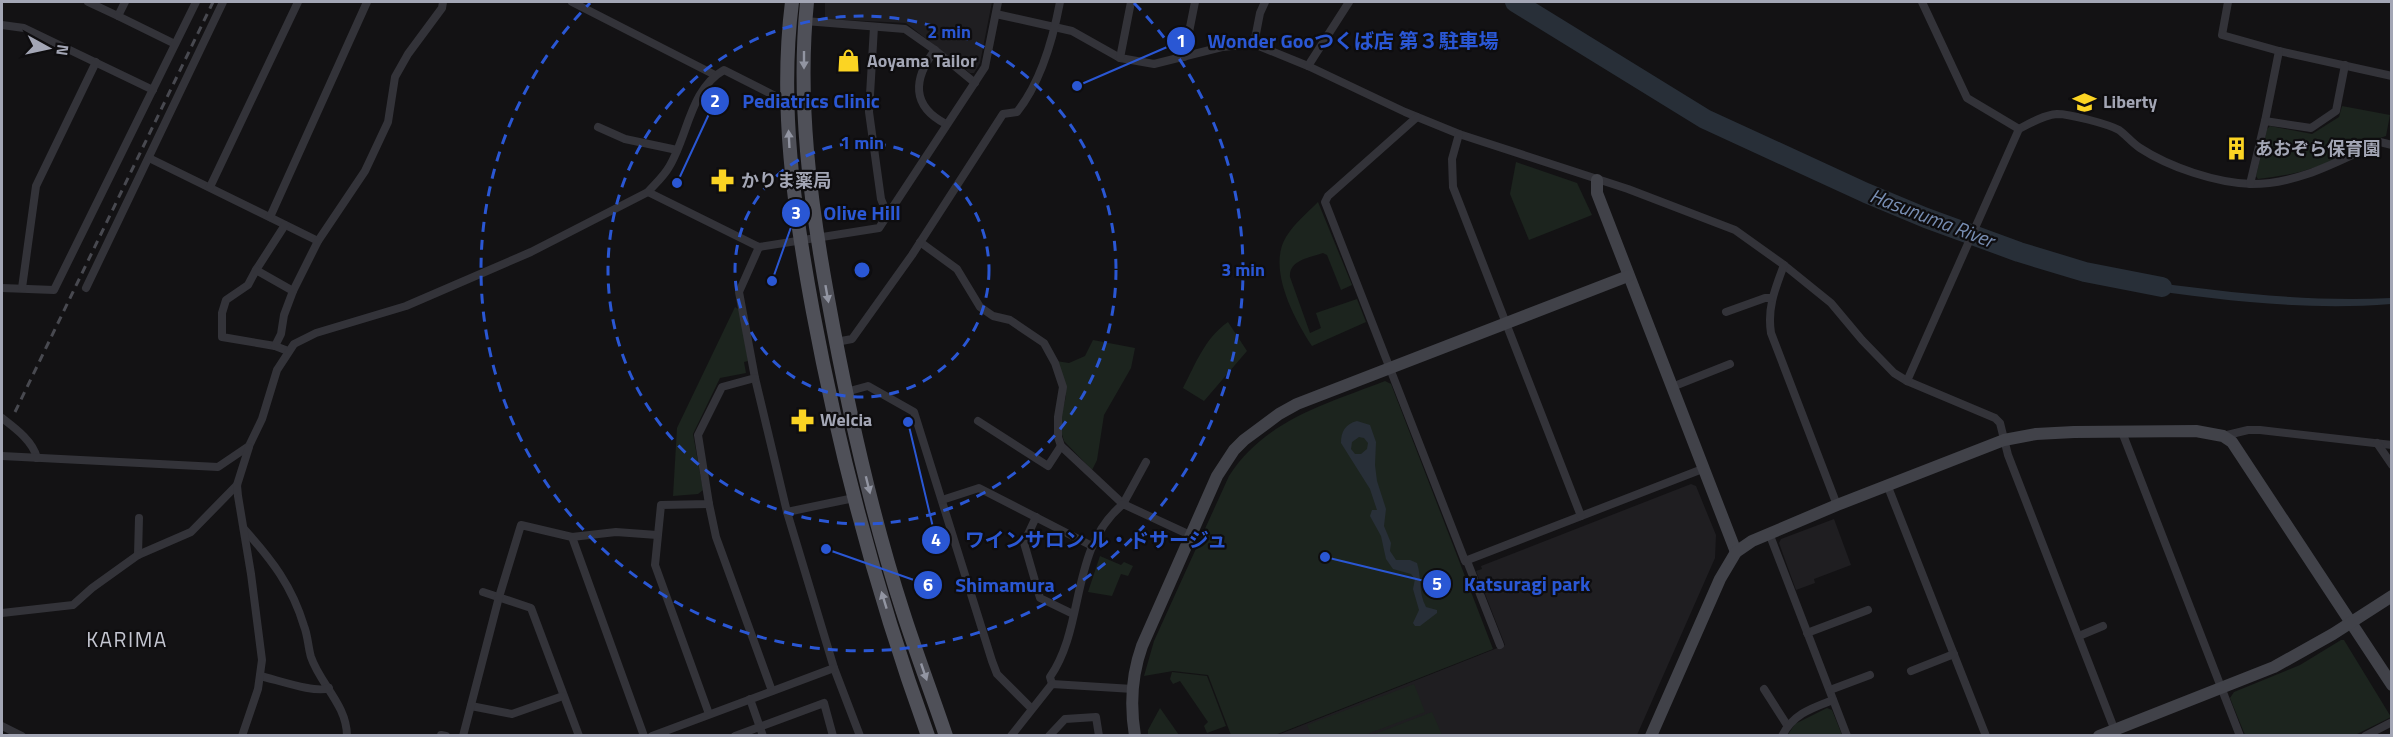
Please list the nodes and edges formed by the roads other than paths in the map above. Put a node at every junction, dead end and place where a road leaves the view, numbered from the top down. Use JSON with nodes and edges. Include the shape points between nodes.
{"nodes":[{"id":1,"x":88,"y":2,"type":"edge"},
{"id":2,"x":125,"y":2,"type":"edge"},
{"id":3,"x":196,"y":2,"type":"edge"},
{"id":4,"x":223,"y":2,"type":"edge"},
{"id":5,"x":298,"y":2,"type":"edge"},
{"id":6,"x":367,"y":2,"type":"edge"},
{"id":7,"x":444,"y":2,"type":"edge"},
{"id":8,"x":572,"y":2,"type":"edge"},
{"id":9,"x":792,"y":2,"type":"edge"},
{"id":10,"x":807,"y":2,"type":"edge"},
{"id":11,"x":998,"y":2,"type":"edge"},
{"id":12,"x":1060,"y":2,"type":"edge"},
{"id":13,"x":1131,"y":2,"type":"edge"},
{"id":14,"x":1195,"y":2,"type":"edge"},
{"id":15,"x":1265,"y":2,"type":"edge"},
{"id":16,"x":1349,"y":2,"type":"edge"},
{"id":17,"x":1922,"y":2,"type":"edge"},
{"id":18,"x":2228,"y":2,"type":"edge"},
{"id":19,"x":996,"y":14,"type":"junction"},
{"id":20,"x":118,"y":16,"type":"junction"},
{"id":21,"x":805,"y":21,"type":"junction"},
{"id":22,"x":2,"y":26,"type":"edge"},
{"id":23,"x":1055,"y":26,"type":"junction"},
{"id":24,"x":874,"y":27,"type":"junction"},
{"id":25,"x":175,"y":44,"type":"junction"},
{"id":26,"x":1254,"y":44,"type":"junction"},
{"id":27,"x":935,"y":50,"type":"junction"},
{"id":28,"x":2279,"y":51,"type":"junction"},
{"id":29,"x":1184,"y":57,"type":"junction"},
{"id":30,"x":1120,"y":58,"type":"junction"},
{"id":31,"x":96,"y":62,"type":"junction"},
{"id":32,"x":2345,"y":65,"type":"junction"},
{"id":33,"x":1308,"y":66,"type":"junction"},
{"id":34,"x":715,"y":75,"type":"junction"},
{"id":35,"x":2391,"y":76,"type":"edge"},
{"id":36,"x":975,"y":83,"type":"junction"},
{"id":37,"x":153,"y":90,"type":"junction"},
{"id":38,"x":787,"y":102,"type":"junction"},
{"id":39,"x":1417,"y":117,"type":"junction"},
{"id":40,"x":2265,"y":121,"type":"junction"},
{"id":41,"x":946,"y":124,"type":"junction"},
{"id":42,"x":598,"y":127,"type":"dead end"},
{"id":43,"x":2019,"y":129,"type":"junction"},
{"id":44,"x":1459,"y":135,"type":"junction"},
{"id":45,"x":2391,"y":145,"type":"edge"},
{"id":46,"x":677,"y":150,"type":"junction"},
{"id":47,"x":149,"y":158,"type":"junction"},
{"id":48,"x":1597,"y":180,"type":"junction"},
{"id":49,"x":2250,"y":184,"type":"junction"},
{"id":50,"x":210,"y":187,"type":"junction"},
{"id":51,"x":648,"y":192,"type":"junction"},
{"id":52,"x":888,"y":216,"type":"junction"},
{"id":53,"x":270,"y":217,"type":"junction"},
{"id":54,"x":285,"y":225,"type":"junction"},
{"id":55,"x":817,"y":237,"type":"junction"},
{"id":56,"x":800,"y":239,"type":"junction"},
{"id":57,"x":318,"y":241,"type":"junction"},
{"id":58,"x":920,"y":242,"type":"junction"},
{"id":59,"x":759,"y":247,"type":"junction"},
{"id":60,"x":1784,"y":265,"type":"junction"},
{"id":61,"x":256,"y":270,"type":"junction"},
{"id":62,"x":1628,"y":276,"type":"junction"},
{"id":63,"x":2,"y":288,"type":"edge"},
{"id":64,"x":22,"y":288,"type":"junction"},
{"id":65,"x":86,"y":288,"type":"dead end"},
{"id":66,"x":293,"y":291,"type":"junction"},
{"id":67,"x":1771,"y":298,"type":"junction"},
{"id":68,"x":1726,"y":312,"type":"dead end"},
{"id":69,"x":1507,"y":323,"type":"junction"},
{"id":70,"x":836,"y":342,"type":"junction"},
{"id":71,"x":275,"y":346,"type":"junction"},
{"id":72,"x":288,"y":351,"type":"junction"},
{"id":73,"x":1730,"y":364,"type":"dead end"},
{"id":74,"x":1390,"y":369,"type":"junction"},
{"id":75,"x":755,"y":378,"type":"junction"},
{"id":76,"x":1907,"y":381,"type":"junction"},
{"id":77,"x":1672,"y":387,"type":"junction"},
{"id":78,"x":846,"y":392,"type":"junction"},
{"id":79,"x":2,"y":418,"type":"edge"},
{"id":80,"x":978,"y":421,"type":"dead end"},
{"id":81,"x":2122,"y":432,"type":"junction"},
{"id":82,"x":2223,"y":436,"type":"junction"},
{"id":83,"x":2004,"y":440,"type":"junction"},
{"id":84,"x":2377,"y":443,"type":"junction"},
{"id":85,"x":2391,"y":445,"type":"edge"},
{"id":86,"x":249,"y":446,"type":"junction"},
{"id":87,"x":1061,"y":446,"type":"junction"},
{"id":88,"x":2,"y":456,"type":"edge"},
{"id":89,"x":37,"y":458,"type":"junction"},
{"id":90,"x":1146,"y":462,"type":"dead end"},
{"id":91,"x":2391,"y":465,"type":"edge"},
{"id":92,"x":1705,"y":468,"type":"junction"},
{"id":93,"x":237,"y":485,"type":"junction"},
{"id":94,"x":1888,"y":487,"type":"junction"},
{"id":95,"x":854,"y":498,"type":"junction"},
{"id":96,"x":942,"y":500,"type":"junction"},
{"id":97,"x":709,"y":504,"type":"junction"},
{"id":98,"x":1123,"y":504,"type":"junction"},
{"id":99,"x":1837,"y":505,"type":"junction"},
{"id":100,"x":787,"y":513,"type":"junction"},
{"id":101,"x":1581,"y":516,"type":"junction"},
{"id":102,"x":1036,"y":517,"type":"junction"},
{"id":103,"x":139,"y":518,"type":"dead end"},
{"id":104,"x":244,"y":529,"type":"junction"},
{"id":105,"x":1768,"y":533,"type":"junction"},
{"id":106,"x":657,"y":535,"type":"junction"},
{"id":107,"x":1190,"y":535,"type":"junction"},
{"id":108,"x":572,"y":537,"type":"junction"},
{"id":109,"x":1092,"y":546,"type":"junction"},
{"id":110,"x":1736,"y":552,"type":"junction"},
{"id":111,"x":138,"y":555,"type":"junction"},
{"id":112,"x":1467,"y":561,"type":"junction"},
{"id":113,"x":483,"y":592,"type":"dead end"},
{"id":114,"x":2391,"y":596,"type":"edge"},
{"id":115,"x":499,"y":597,"type":"junction"},
{"id":116,"x":1868,"y":610,"type":"dead end"},
{"id":117,"x":2,"y":613,"type":"edge"},
{"id":118,"x":1072,"y":614,"type":"junction"},
{"id":119,"x":2351,"y":622,"type":"junction"},
{"id":120,"x":2103,"y":626,"type":"dead end"},
{"id":121,"x":1807,"y":633,"type":"junction"},
{"id":122,"x":2079,"y":636,"type":"junction"},
{"id":123,"x":1500,"y":645,"type":"dead end"},
{"id":124,"x":1954,"y":654,"type":"junction"},
{"id":125,"x":834,"y":668,"type":"junction"},
{"id":126,"x":1911,"y":671,"type":"dead end"},
{"id":127,"x":1870,"y":675,"type":"dead end"},
{"id":128,"x":260,"y":676,"type":"junction"},
{"id":129,"x":1052,"y":684,"type":"junction"},
{"id":130,"x":2391,"y":685,"type":"edge"},
{"id":131,"x":329,"y":688,"type":"junction"},
{"id":132,"x":2221,"y":688,"type":"junction"},
{"id":133,"x":1133,"y":689,"type":"junction"},
{"id":134,"x":1764,"y":689,"type":"dead end"},
{"id":135,"x":1830,"y":690,"type":"junction"},
{"id":136,"x":772,"y":691,"type":"junction"},
{"id":137,"x":563,"y":696,"type":"junction"},
{"id":138,"x":750,"y":699,"type":"junction"},
{"id":139,"x":1833,"y":700,"type":"junction"},
{"id":140,"x":471,"y":706,"type":"junction"},
{"id":141,"x":1031,"y":708,"type":"junction"},
{"id":142,"x":709,"y":714,"type":"junction"},
{"id":143,"x":2391,"y":722,"type":"edge"},
{"id":144,"x":1787,"y":725,"type":"junction"},
{"id":145,"x":2,"y":726,"type":"edge"},
{"id":146,"x":677,"y":726,"type":"junction"},
{"id":147,"x":761,"y":731,"type":"edge"},
{"id":148,"x":2116,"y":732,"type":"edge"},
{"id":149,"x":22,"y":735,"type":"edge"},
{"id":150,"x":242,"y":735,"type":"edge"},
{"id":151,"x":347,"y":735,"type":"edge"},
{"id":152,"x":441,"y":735,"type":"edge"},
{"id":153,"x":446,"y":735,"type":"edge"},
{"id":154,"x":463,"y":735,"type":"edge"},
{"id":155,"x":579,"y":735,"type":"edge"},
{"id":156,"x":644,"y":735,"type":"edge"},
{"id":157,"x":652,"y":735,"type":"edge"},
{"id":158,"x":680,"y":735,"type":"edge"},
{"id":159,"x":735,"y":735,"type":"edge"},
{"id":160,"x":833,"y":735,"type":"edge"},
{"id":161,"x":860,"y":735,"type":"edge"},
{"id":162,"x":928,"y":735,"type":"edge"},
{"id":163,"x":946,"y":735,"type":"edge"},
{"id":164,"x":1011,"y":735,"type":"edge"},
{"id":165,"x":1049,"y":735,"type":"edge"},
{"id":166,"x":1099,"y":735,"type":"edge"},
{"id":167,"x":1135,"y":735,"type":"edge"},
{"id":168,"x":1651,"y":735,"type":"edge"},
{"id":169,"x":1782,"y":735,"type":"edge"},
{"id":170,"x":1847,"y":735,"type":"edge"},
{"id":171,"x":1986,"y":735,"type":"edge"},
{"id":172,"x":2099,"y":735,"type":"edge"},
{"id":173,"x":2240,"y":735,"type":"edge"},
{"id":174,"x":2365,"y":735,"type":"edge"}],
"edges":[{"from":1,"to":20,"type":"street"},
{"from":2,"to":20,"type":"street"},
{"from":3,"to":25,"type":"street"},
{"from":4,"to":47,"type":"street"},
{"from":5,"to":50,"type":"street"},
{"from":6,"to":53,"type":"street"},
{"from":7,"to":57,"type":"street","via":[[396,77],[388,122],[364,171]]},
{"from":8,"to":34,"type":"street"},
{"from":9,"to":38,"type":"main road"},
{"from":10,"to":21,"type":"main road"},
{"from":11,"to":19,"type":"street"},
{"from":12,"to":23,"type":"street"},
{"from":13,"to":30,"type":"street"},
{"from":14,"to":29,"type":"street"},
{"from":15,"to":26,"type":"street"},
{"from":16,"to":33,"type":"street"},
{"from":17,"to":43,"type":"street","via":[[1967,98]]},
{"from":18,"to":28,"type":"street","via":[[2222,35]]},
{"from":19,"to":23,"type":"street"},
{"from":19,"to":36,"type":"street","via":[[985,68]]},
{"from":20,"to":25,"type":"street"},
{"from":21,"to":24,"type":"street"},
{"from":21,"to":55,"type":"main road","one_way":true,"via":[[805,127]]},
{"from":22,"to":31,"type":"street","via":[[24,28]]},
{"from":23,"to":30,"type":"street","via":[[1072,31]]},
{"from":23,"to":58,"type":"street","via":[[1024,102],[1017,112],[1003,114]]},
{"from":24,"to":27,"type":"street","via":[[905,29]]},
{"from":24,"to":52,"type":"street","via":[[869,112],[881,198]]},
{"from":25,"to":37,"type":"street"},
{"from":26,"to":29,"type":"street"},
{"from":26,"to":33,"type":"street"},
{"from":27,"to":36,"type":"street"},
{"from":27,"to":41,"type":"street","via":[[924,65],[918,89],[926,111]]},
{"from":28,"to":32,"type":"street"},
{"from":28,"to":40,"type":"street"},
{"from":29,"to":30,"type":"street","via":[[1154,64]]},
{"from":31,"to":37,"type":"street"},
{"from":31,"to":64,"type":"street","via":[[36,186]]},
{"from":32,"to":35,"type":"street"},
{"from":32,"to":40,"type":"street","via":[[2336,111],[2311,128]]},
{"from":33,"to":39,"type":"street"},
{"from":34,"to":38,"type":"street","via":[[724,70]]},
{"from":34,"to":46,"type":"street","via":[[698,98]]},
{"from":36,"to":41,"type":"street"},
{"from":37,"to":64,"type":"street","via":[[54,290]]},
{"from":56,"to":38,"type":"main road","one_way":true},
{"from":39,"to":44,"type":"street"},
{"from":39,"to":74,"type":"street","via":[[1325,202]]},
{"from":40,"to":49,"type":"street"},
{"from":41,"to":52,"type":"street"},
{"from":42,"to":46,"type":"street","via":[[625,139]]},
{"from":43,"to":49,"type":"street","via":[[2057,114],[2106,124],[2140,148],[2179,167],[2211,178]]},
{"from":43,"to":76,"type":"street"},
{"from":44,"to":48,"type":"street"},
{"from":44,"to":69,"type":"street","via":[[1452,159],[1453,187]]},
{"from":45,"to":49,"type":"street","via":[[2380,142],[2313,174]]},
{"from":46,"to":51,"type":"street","via":[[669,168]]},
{"from":47,"to":50,"type":"street"},
{"from":47,"to":65,"type":"street"},
{"from":48,"to":60,"type":"street","via":[[1735,230]]},
{"from":48,"to":62,"type":"street","via":[[1597,193]]},
{"from":50,"to":53,"type":"street"},
{"from":51,"to":59,"type":"street"},
{"from":51,"to":72,"type":"street","via":[[531,252],[406,306],[316,333]]},
{"from":52,"to":55,"type":"street","via":[[879,228]]},
{"from":53,"to":54,"type":"street"},
{"from":54,"to":57,"type":"street"},
{"from":54,"to":61,"type":"street"},
{"from":55,"to":56,"type":"street"},
{"from":55,"to":70,"type":"main road","one_way":true},
{"from":56,"to":59,"type":"street"},
{"from":56,"to":95,"type":"main road","via":[[824,372]]},
{"from":57,"to":66,"type":"street"},
{"from":58,"to":70,"type":"street","via":[[852,339]]},
{"from":58,"to":87,"type":"street","via":[[957,269],[980,307],[993,316],[1010,320],[1044,343],[1063,387],[1058,417]]},
{"from":59,"to":75,"type":"street","via":[[739,292]]},
{"from":60,"to":67,"type":"street"},
{"from":60,"to":76,"type":"street","via":[[1831,303],[1894,373]]},
{"from":61,"to":66,"type":"street"},
{"from":61,"to":71,"type":"street","via":[[248,285],[226,300],[222,337]]},
{"from":62,"to":69,"type":"street"},
{"from":62,"to":77,"type":"street"},
{"from":63,"to":64,"type":"street"},
{"from":66,"to":71,"type":"street"},
{"from":67,"to":68,"type":"street"},
{"from":67,"to":99,"type":"street","via":[[1771,333]]},
{"from":69,"to":74,"type":"street"},
{"from":69,"to":101,"type":"street"},
{"from":70,"to":78,"type":"main road"},
{"from":71,"to":72,"type":"street"},
{"from":72,"to":86,"type":"street"},
{"from":73,"to":77,"type":"street"},
{"from":74,"to":107,"type":"street","via":[[1297,404],[1254,431],[1234,450],[1217,476]]},
{"from":74,"to":112,"type":"street"},
{"from":75,"to":97,"type":"street","via":[[722,387],[698,435]]},
{"from":75,"to":100,"type":"street"},
{"from":76,"to":83,"type":"street","via":[[1995,418]]},
{"from":77,"to":92,"type":"street"},
{"from":78,"to":96,"type":"street","via":[[868,386],[914,412]]},
{"from":78,"to":163,"type":"main road","one_way":true,"via":[[902,611]]},
{"from":79,"to":89,"type":"street","via":[[20,432]]},
{"from":80,"to":87,"type":"street","via":[[1048,466]]},
{"from":81,"to":82,"type":"street","via":[[2196,431]]},
{"from":81,"to":83,"type":"street","via":[[2036,434]]},
{"from":81,"to":132,"type":"street"},
{"from":82,"to":84,"type":"street","via":[[2248,430]]},
{"from":82,"to":119,"type":"street","via":[[2239,450]]},
{"from":83,"to":94,"type":"street"},
{"from":83,"to":122,"type":"street"},
{"from":84,"to":85,"type":"street"},
{"from":84,"to":91,"type":"street"},
{"from":86,"to":89,"type":"street","via":[[218,467]]},
{"from":86,"to":93,"type":"street"},
{"from":87,"to":98,"type":"street"},
{"from":88,"to":89,"type":"street"},
{"from":90,"to":98,"type":"street"},
{"from":92,"to":101,"type":"street"},
{"from":92,"to":110,"type":"street"},
{"from":93,"to":104,"type":"street"},
{"from":93,"to":111,"type":"street","via":[[191,532]]},
{"from":94,"to":99,"type":"street"},
{"from":94,"to":124,"type":"street"},
{"from":95,"to":100,"type":"street"},
{"from":162,"to":95,"type":"main road","one_way":true},
{"from":96,"to":102,"type":"street","via":[[978,488]]},
{"from":96,"to":141,"type":"street","via":[[997,674]]},
{"from":97,"to":106,"type":"street","via":[[661,505]]},
{"from":97,"to":136,"type":"street","via":[[716,537]]},
{"from":98,"to":107,"type":"street"},
{"from":98,"to":109,"type":"street"},
{"from":99,"to":105,"type":"street"},
{"from":100,"to":125,"type":"street"},
{"from":101,"to":112,"type":"street"},
{"from":102,"to":109,"type":"street"},
{"from":102,"to":118,"type":"street","via":[[1024,543],[1040,598]]},
{"from":103,"to":111,"type":"street"},
{"from":104,"to":128,"type":"street","via":[[262,660]]},
{"from":104,"to":131,"type":"street","via":[[289,586],[305,626],[311,658]]},
{"from":105,"to":110,"type":"street"},
{"from":105,"to":121,"type":"street"},
{"from":106,"to":108,"type":"street","via":[[616,532]]},
{"from":106,"to":142,"type":"street","via":[[655,565]]},
{"from":107,"to":133,"type":"street","via":[[1136,662]]},
{"from":108,"to":115,"type":"street","via":[[521,525]]},
{"from":108,"to":156,"type":"street"},
{"from":109,"to":118,"type":"street"},
{"from":110,"to":168,"type":"street","via":[[1720,579]]},
{"from":111,"to":117,"type":"street","via":[[73,605]]},
{"from":112,"to":123,"type":"street"},
{"from":113,"to":115,"type":"street"},
{"from":114,"to":119,"type":"street"},
{"from":115,"to":137,"type":"street","via":[[531,608]]},
{"from":115,"to":140,"type":"street"},
{"from":116,"to":121,"type":"street"},
{"from":118,"to":129,"type":"street","via":[[1065,650],[1050,677]]},
{"from":119,"to":130,"type":"street"},
{"from":119,"to":132,"type":"street","via":[[2296,656]]},
{"from":120,"to":122,"type":"street"},
{"from":121,"to":135,"type":"street"},
{"from":122,"to":148,"type":"street"},
{"from":124,"to":126,"type":"street"},
{"from":124,"to":171,"type":"street"},
{"from":125,"to":136,"type":"street"},
{"from":125,"to":161,"type":"street"},
{"from":127,"to":135,"type":"street"},
{"from":128,"to":131,"type":"street"},
{"from":128,"to":150,"type":"street"},
{"from":129,"to":133,"type":"street"},
{"from":129,"to":141,"type":"street"},
{"from":131,"to":151,"type":"street","via":[[342,712]]},
{"from":132,"to":148,"type":"street"},
{"from":132,"to":173,"type":"street"},
{"from":133,"to":167,"type":"street"},
{"from":134,"to":144,"type":"street"},
{"from":135,"to":139,"type":"street"},
{"from":136,"to":138,"type":"street"},
{"from":137,"to":140,"type":"street","via":[[512,714]]},
{"from":137,"to":155,"type":"street"},
{"from":138,"to":142,"type":"street"},
{"from":138,"to":147,"type":"street"},
{"from":139,"to":144,"type":"street","via":[[1799,714]]},
{"from":139,"to":170,"type":"street"},
{"from":140,"to":154,"type":"street"},
{"from":141,"to":164,"type":"street"},
{"from":142,"to":146,"type":"street"},
{"from":143,"to":174,"type":"street"},
{"from":144,"to":169,"type":"street"},
{"from":145,"to":149,"type":"street"},
{"from":146,"to":157,"type":"street"},
{"from":146,"to":158,"type":"street"},
{"from":147,"to":159,"type":"street"},
{"from":147,"to":160,"type":"street","via":[[824,703]]},
{"from":148,"to":172,"type":"street"},
{"from":152,"to":153,"type":"street"},
{"from":165,"to":166,"type":"street","via":[[1065,718],[1096,717]]}]}
